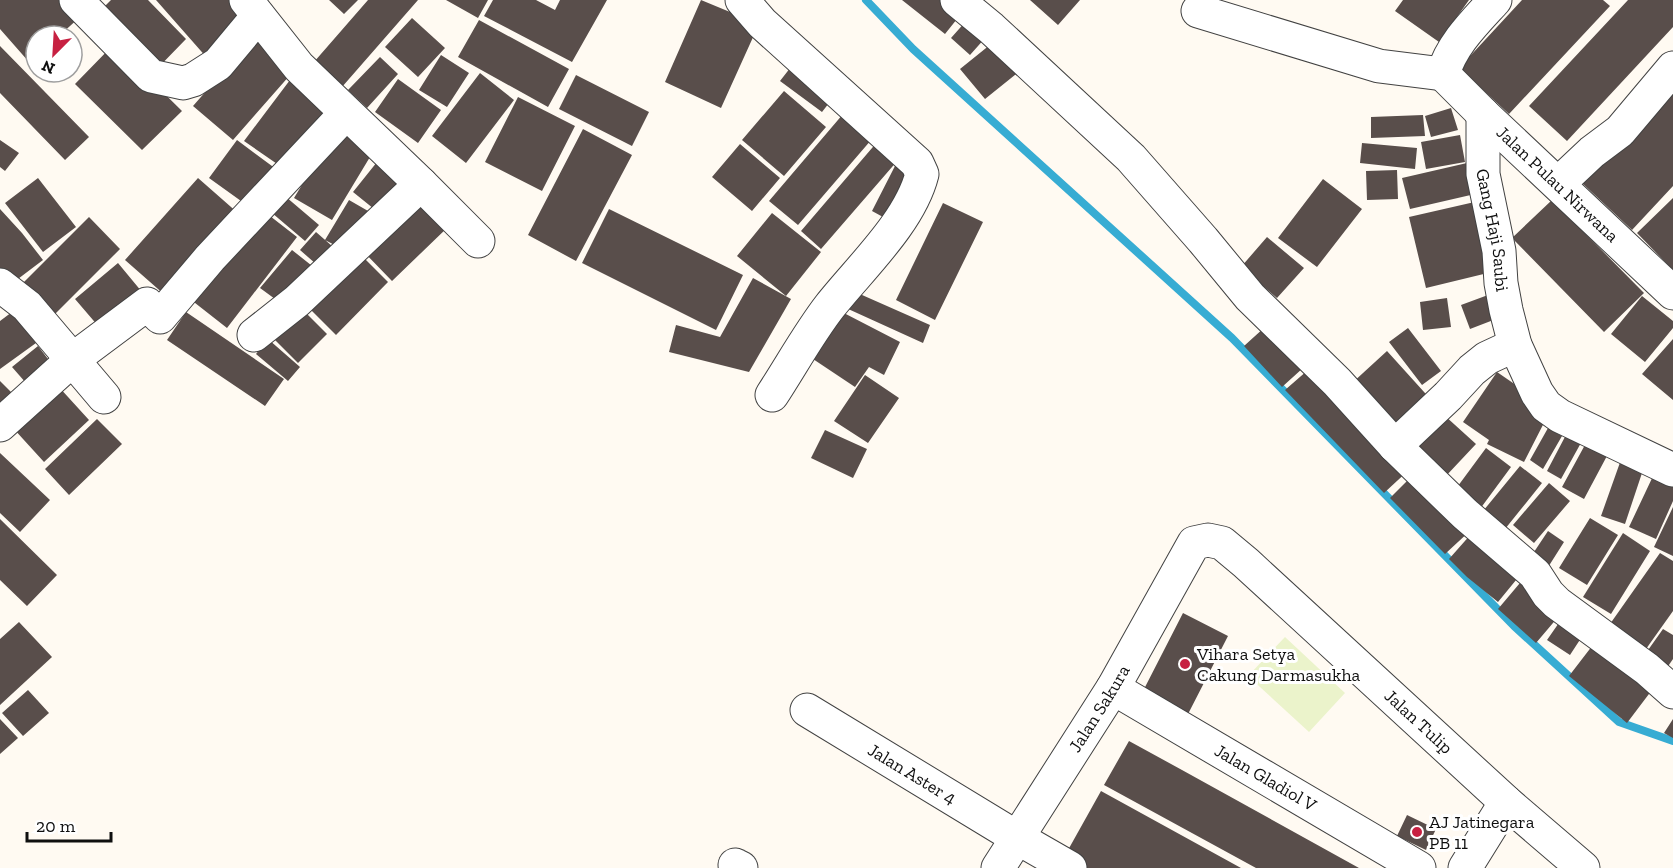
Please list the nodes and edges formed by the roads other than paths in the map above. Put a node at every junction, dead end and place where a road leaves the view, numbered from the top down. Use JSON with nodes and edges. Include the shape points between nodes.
{"nodes":[{"id":1,"x":742,"y":0,"type":"edge"},
{"id":2,"x":957,"y":0,"type":"edge"},
{"id":3,"x":1495,"y":0,"type":"edge"},
{"id":4,"x":90,"y":5,"type":"edge"},
{"id":5,"x":252,"y":8,"type":"edge"},
{"id":6,"x":1198,"y":11,"type":"dead end"},
{"id":7,"x":1673,"y":68,"type":"edge"},
{"id":8,"x":1443,"y":74,"type":"junction"},
{"id":9,"x":346,"y":112,"type":"junction"},
{"id":10,"x":1482,"y":114,"type":"junction"},
{"id":11,"x":421,"y":183,"type":"junction"},
{"id":12,"x":1558,"y":184,"type":"junction"},
{"id":13,"x":478,"y":241,"type":"dead end"},
{"id":14,"x":0,"y":285,"type":"edge"},
{"id":15,"x":1673,"y":293,"type":"edge"},
{"id":16,"x":254,"y":335,"type":"dead end"},
{"id":17,"x":1515,"y":345,"type":"junction"},
{"id":18,"x":72,"y":360,"type":"junction"},
{"id":19,"x":772,"y":395,"type":"dead end"},
{"id":20,"x":104,"y":397,"type":"dead end"},
{"id":21,"x":0,"y":425,"type":"edge"},
{"id":22,"x":1395,"y":446,"type":"junction"},
{"id":23,"x":1673,"y":470,"type":"edge"},
{"id":24,"x":1194,"y":543,"type":"joint"},
{"id":25,"x":1113,"y":688,"type":"junction"},
{"id":26,"x":1673,"y":692,"type":"edge"},
{"id":27,"x":807,"y":710,"type":"dead end"},
{"id":28,"x":1506,"y":802,"type":"junction"},
{"id":29,"x":1016,"y":837,"type":"junction"},
{"id":30,"x":998,"y":868,"type":"edge"},
{"id":31,"x":1070,"y":868,"type":"edge"},
{"id":32,"x":1419,"y":868,"type":"edge"},
{"id":33,"x":1465,"y":868,"type":"edge"},
{"id":34,"x":1583,"y":868,"type":"edge"}],
"edges":[{"from":1,"to":19,"type":"street","via":[[762,23],[917,163],[922,174],[915,196],[877,253],[829,308]]},
{"from":2,"to":22,"type":"street","via":[[999,34],[1131,158],[1250,297],[1337,382]]},
{"from":3,"to":8,"type":"street","via":[[1464,33],[1448,57]]},
{"from":4,"to":5,"type":"street","via":[[152,76],[183,83],[218,64]]},
{"from":5,"to":9,"type":"street","via":[[299,67]]},
{"from":6,"to":8,"type":"street","via":[[1379,66]]},
{"from":7,"to":12,"type":"street","via":[[1620,131]]},
{"from":8,"to":10,"type":"street","name":"Jalan Pulau Nirwana"},
{"from":9,"to":11,"type":"street"},
{"from":9,"to":18,"type":"street","via":[[160,317],[147,304]]},
{"from":10,"to":12,"type":"street","name":"Jalan Pulau Nirwana"},
{"from":10,"to":17,"type":"street","name":"Gang Haji Saubi","via":[[1483,174]]},
{"from":11,"to":13,"type":"street"},
{"from":11,"to":16,"type":"street","via":[[297,301]]},
{"from":12,"to":15,"type":"street","name":"Jalan Pulau Nirwana"},
{"from":14,"to":18,"type":"street","via":[[27,306]]},
{"from":17,"to":22,"type":"street","via":[[1472,370]]},
{"from":17,"to":23,"type":"street","name":"Gang Haji Saubi","via":[[1546,406]]},
{"from":18,"to":20,"type":"street"},
{"from":18,"to":21,"type":"street"},
{"from":22,"to":26,"type":"street","via":[[1535,574],[1557,603]]},
{"from":24,"to":25,"type":"street","name":"Jalan Sakura"},
{"from":24,"to":28,"type":"street","name":"Jalan Tulip","via":[[1222,543]]},
{"from":25,"to":29,"type":"street","name":"Jalan Sakura"},
{"from":25,"to":32,"type":"street","name":"Jalan Gladiol V"},
{"from":27,"to":29,"type":"street","name":"Jalan Aster 4"},
{"from":28,"to":33,"type":"street"},
{"from":28,"to":34,"type":"street","name":"Jalan Tulip"},
{"from":29,"to":30,"type":"street","name":"Jalan Sakura"},
{"from":29,"to":31,"type":"street","name":"Jalan Aster 4"}]}
